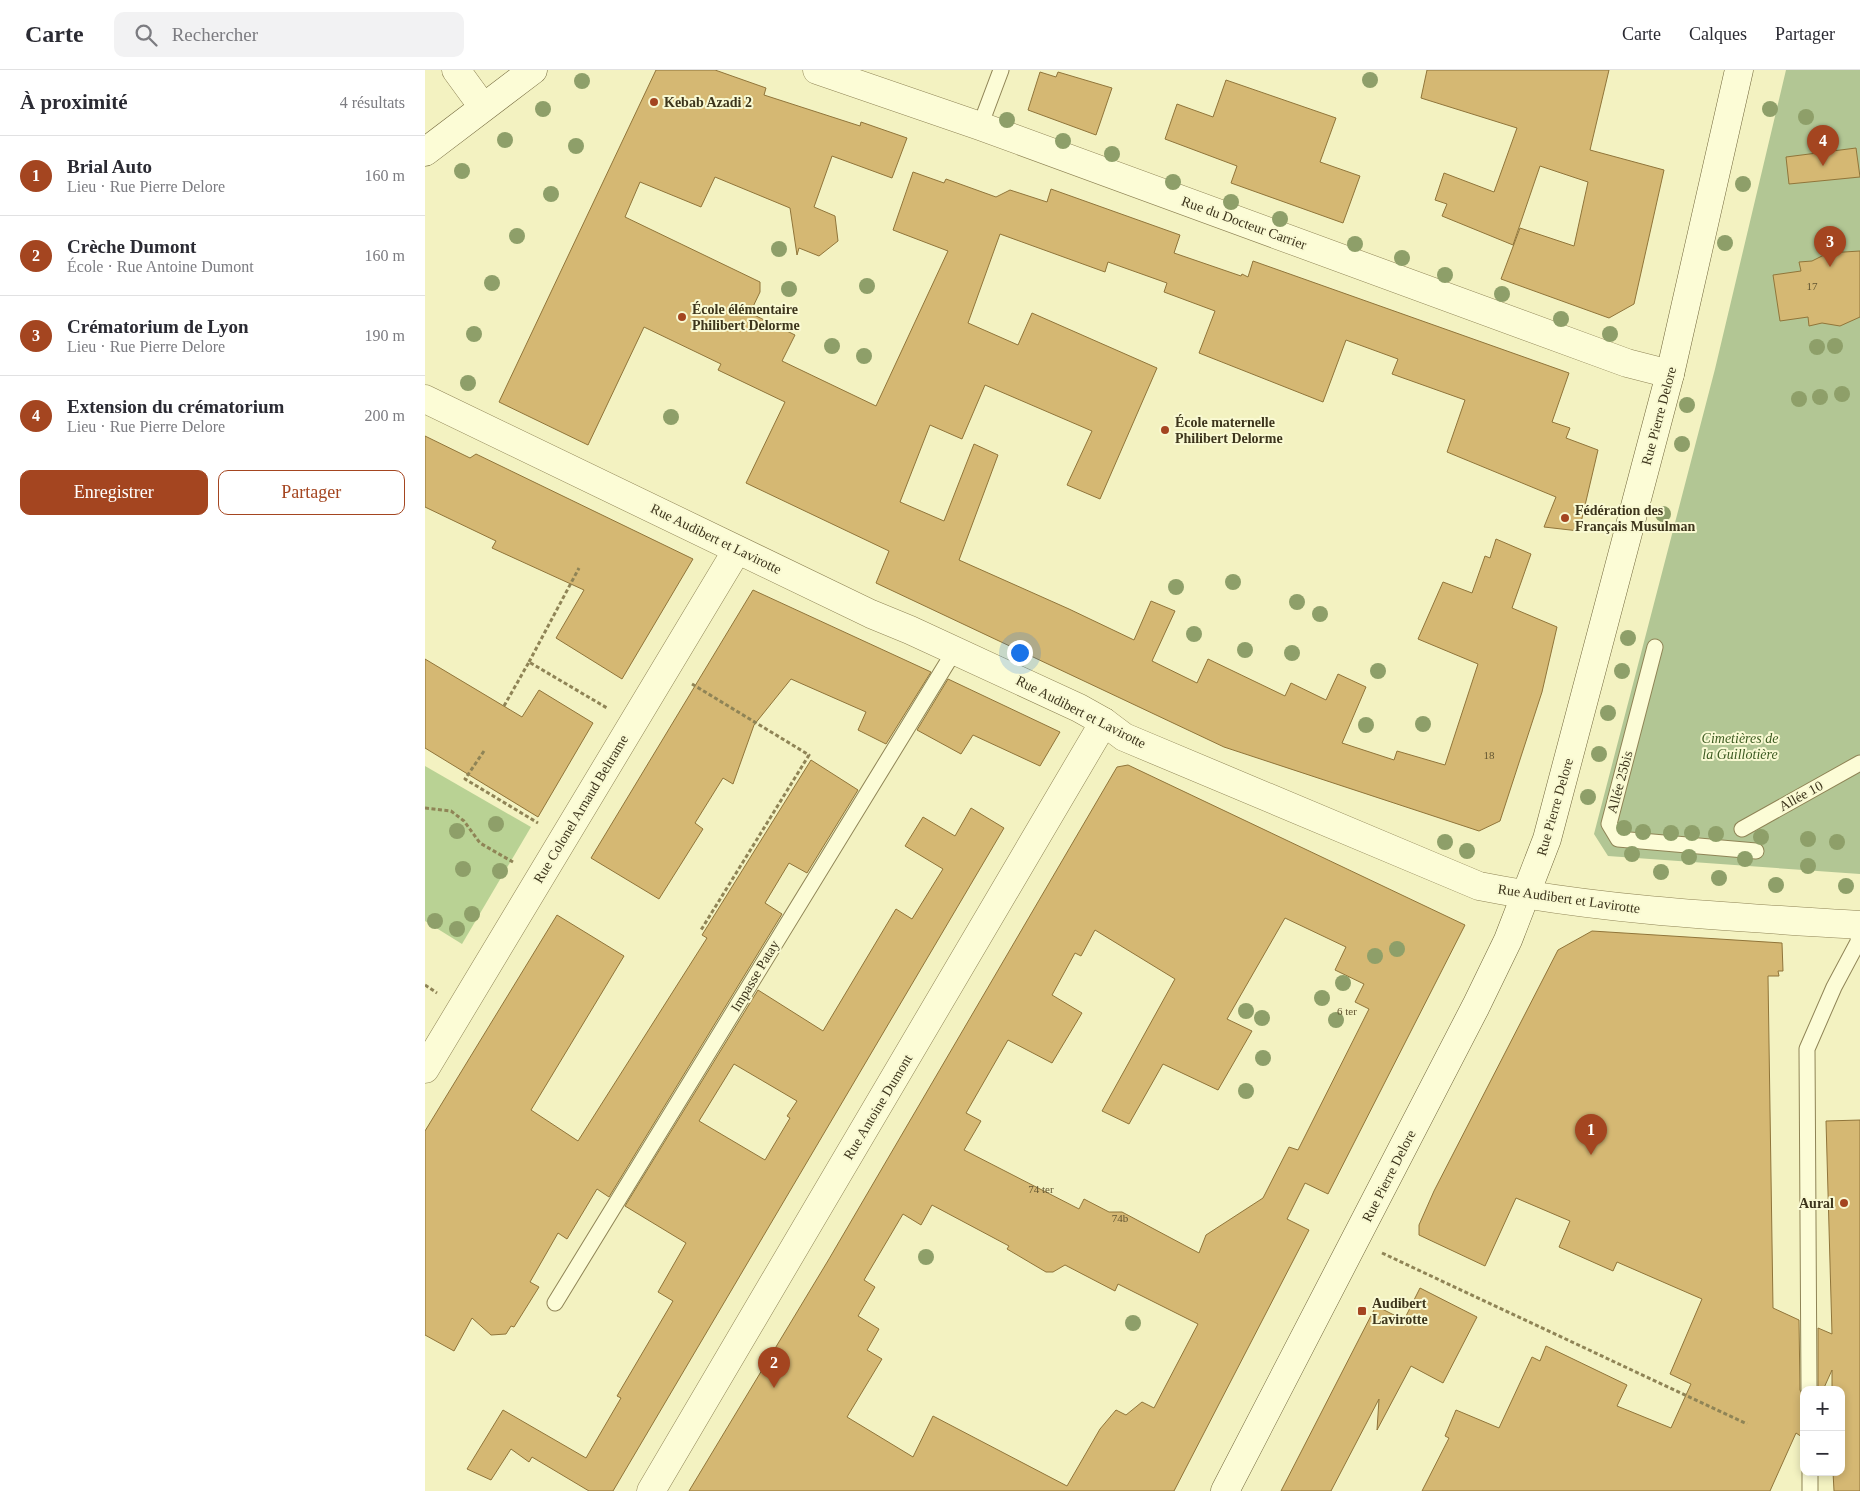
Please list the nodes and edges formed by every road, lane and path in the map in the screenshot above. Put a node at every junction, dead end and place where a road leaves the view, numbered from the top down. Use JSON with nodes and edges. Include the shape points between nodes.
{"nodes":[{"id":1,"x":457,"y":70,"type":"edge"},
{"id":2,"x":533,"y":70,"type":"edge"},
{"id":3,"x":817,"y":70,"type":"edge"},
{"id":4,"x":1001,"y":70,"type":"edge"},
{"id":5,"x":1739,"y":70,"type":"edge"},
{"id":6,"x":483,"y":107,"type":"junction"},
{"id":7,"x":980,"y":126,"type":"junction"},
{"id":8,"x":425,"y":152,"type":"edge"},
{"id":9,"x":1670,"y":374,"type":"junction"},
{"id":10,"x":425,"y":399,"type":"edge"},
{"id":11,"x":737,"y":550,"type":"junction"},
{"id":12,"x":579,"y":568,"type":"dead end"},
{"id":13,"x":1655,"y":647,"type":"dead end"},
{"id":14,"x":955,"y":650,"type":"junction"},
{"id":15,"x":529,"y":662,"type":"junction"},
{"id":16,"x":666,"y":667,"type":"junction"},
{"id":17,"x":504,"y":706,"type":"dead end"},
{"id":18,"x":610,"y":709,"type":"dead end"},
{"id":19,"x":1105,"y":722,"type":"junction"},
{"id":20,"x":484,"y":751,"type":"dead end"},
{"id":21,"x":1860,"y":763,"type":"edge"},
{"id":22,"x":425,"y":808,"type":"edge"},
{"id":23,"x":541,"y":825,"type":"dead end"},
{"id":24,"x":1742,"y":829,"type":"dead end"},
{"id":25,"x":1756,"y":851,"type":"dead end"},
{"id":26,"x":518,"y":865,"type":"dead end"},
{"id":27,"x":1526,"y":896,"type":"junction"},
{"id":28,"x":1859,"y":925,"type":"edge"},
{"id":29,"x":701,"y":930,"type":"dead end"},
{"id":30,"x":425,"y":986,"type":"edge"},
{"id":31,"x":439,"y":994,"type":"dead end"},
{"id":32,"x":425,"y":1069,"type":"edge"},
{"id":33,"x":1355,"y":1239,"type":"junction"},
{"id":34,"x":555,"y":1303,"type":"dead end"},
{"id":35,"x":1809,"y":1386,"type":"edge"},
{"id":36,"x":1747,"y":1424,"type":"dead end"},
{"id":37,"x":1810,"y":1476,"type":"edge"},
{"id":38,"x":651,"y":1491,"type":"edge"},
{"id":39,"x":1225,"y":1491,"type":"edge"},
{"id":40,"x":1810,"y":1491,"type":"edge"}],
"edges":[{"from":1,"to":6,"type":"street"},
{"from":2,"to":6,"type":"street"},
{"from":3,"to":7,"type":"street","name":"Rue du Docteur Carrier"},
{"from":4,"to":7,"type":"lane"},
{"from":5,"to":9,"type":"street","name":"Rue Pierre Delore"},
{"from":6,"to":8,"type":"street"},
{"from":7,"to":9,"type":"street","name":"Rue du Docteur Carrier","via":[[1627,363]]},
{"from":9,"to":27,"type":"street","name":"Rue Pierre Delore","via":[[1547,839]]},
{"from":10,"to":11,"type":"street","name":"Rue Audibert et Lavirotte"},
{"from":11,"to":14,"type":"street","name":"Rue Audibert et Lavirotte"},
{"from":11,"to":16,"type":"street","name":"Rue Colonel Arnaud Beltrame"},
{"from":12,"to":15,"type":"path"},
{"from":13,"to":25,"type":"lane","name":"Allée 25bis","via":[[1609,824],[1618,839]]},
{"from":14,"to":19,"type":"street","name":"Rue Audibert et Lavirotte"},
{"from":14,"to":34,"type":"lane","name":"Impasse Patay"},
{"from":15,"to":17,"type":"path"},
{"from":15,"to":18,"type":"path"},
{"from":16,"to":29,"type":"path","via":[[809,755]]},
{"from":16,"to":32,"type":"street","name":"Rue Colonel Arnaud Beltrame"},
{"from":19,"to":27,"type":"street","name":"Rue Audibert et Lavirotte","via":[[1124,737],[1479,886]]},
{"from":19,"to":38,"type":"street","name":"Rue Antoine Dumont"},
{"from":20,"to":23,"type":"path","via":[[465,779]]},
{"from":21,"to":24,"type":"lane","name":"Allée 10"},
{"from":22,"to":26,"type":"path","via":[[451,811],[465,821],[480,843]]},
{"from":27,"to":28,"type":"street","name":"Rue Audibert et Lavirotte","via":[[1686,914]]},
{"from":27,"to":33,"type":"street","name":"Rue Pierre Delore","via":[[1476,1006]]},
{"from":28,"to":35,"type":"lane","via":[[1858,942],[1807,1049]]},
{"from":30,"to":31,"type":"path"},
{"from":33,"to":36,"type":"path"},
{"from":33,"to":39,"type":"street","name":"Rue Pierre Delore"},
{"from":37,"to":40,"type":"lane"}]}
